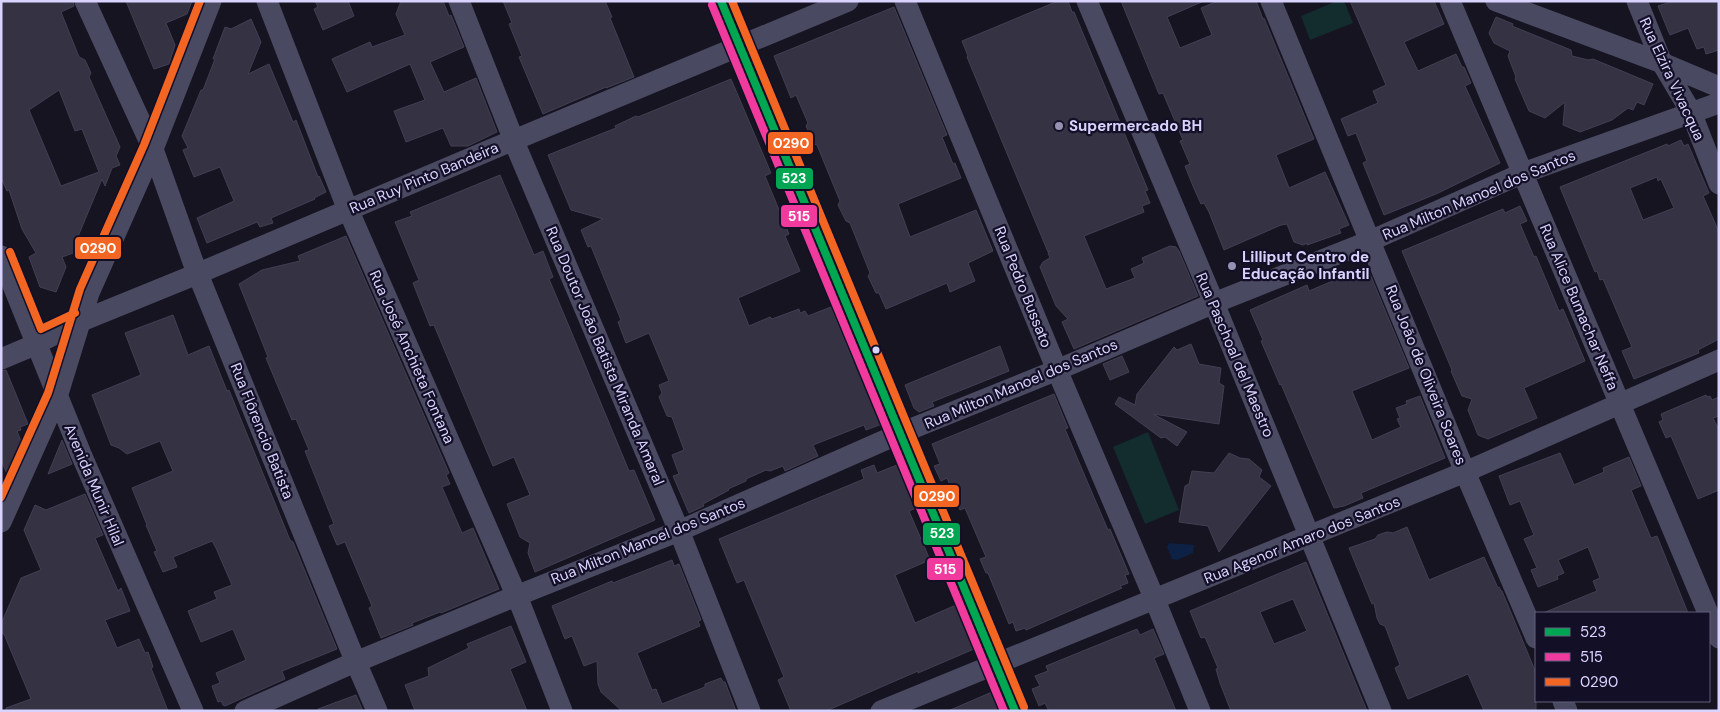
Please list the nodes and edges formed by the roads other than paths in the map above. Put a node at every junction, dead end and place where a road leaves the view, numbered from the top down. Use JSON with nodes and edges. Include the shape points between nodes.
{"nodes":[{"id":1,"x":85,"y":1,"type":"edge"},
{"id":2,"x":210,"y":1,"type":"edge"},
{"id":3,"x":267,"y":1,"type":"edge"},
{"id":4,"x":458,"y":1,"type":"edge"},
{"id":5,"x":721,"y":1,"type":"edge"},
{"id":6,"x":848,"y":1,"type":"edge"},
{"id":7,"x":905,"y":1,"type":"edge"},
{"id":8,"x":1087,"y":1,"type":"edge"},
{"id":9,"x":1271,"y":1,"type":"edge"},
{"id":10,"x":1450,"y":1,"type":"edge"},
{"id":11,"x":1496,"y":1,"type":"edge"},
{"id":12,"x":1637,"y":1,"type":"edge"},
{"id":13,"x":741,"y":46,"type":"junction"},
{"id":14,"x":1662,"y":63,"type":"junction"},
{"id":15,"x":1719,"y":86,"type":"edge"},
{"id":16,"x":1719,"y":103,"type":"edge"},
{"id":17,"x":1691,"y":112,"type":"junction"},
{"id":18,"x":514,"y":140,"type":"junction"},
{"id":19,"x":153,"y":149,"type":"junction"},
{"id":20,"x":1523,"y":173,"type":"junction"},
{"id":21,"x":1719,"y":184,"type":"edge"},
{"id":22,"x":348,"y":211,"type":"junction"},
{"id":23,"x":1370,"y":241,"type":"junction"},
{"id":24,"x":1,"y":256,"type":"edge"},
{"id":25,"x":198,"y":274,"type":"junction"},
{"id":26,"x":1214,"y":303,"type":"junction"},
{"id":27,"x":79,"y":322,"type":"junction"},
{"id":28,"x":36,"y":344,"type":"junction"},
{"id":29,"x":1,"y":359,"type":"edge"},
{"id":30,"x":1719,"y":360,"type":"edge"},
{"id":31,"x":1057,"y":370,"type":"junction"},
{"id":32,"x":57,"y":397,"type":"junction"},
{"id":33,"x":1620,"y":404,"type":"junction"},
{"id":34,"x":901,"y":433,"type":"junction"},
{"id":35,"x":1465,"y":472,"type":"junction"},
{"id":36,"x":1,"y":522,"type":"edge"},
{"id":37,"x":679,"y":530,"type":"junction"},
{"id":38,"x":1310,"y":537,"type":"junction"},
{"id":39,"x":517,"y":596,"type":"junction"},
{"id":40,"x":1155,"y":600,"type":"junction"},
{"id":41,"x":1708,"y":612,"type":"edge"},
{"id":42,"x":1710,"y":616,"type":"edge"},
{"id":43,"x":1535,"y":636,"type":"edge"},
{"id":44,"x":1719,"y":638,"type":"edge"},
{"id":45,"x":357,"y":662,"type":"junction"},
{"id":46,"x":995,"y":664,"type":"junction"},
{"id":47,"x":193,"y":711,"type":"edge"},
{"id":48,"x":245,"y":711,"type":"edge"},
{"id":49,"x":377,"y":711,"type":"edge"},
{"id":50,"x":562,"y":711,"type":"edge"},
{"id":51,"x":750,"y":711,"type":"edge"},
{"id":52,"x":881,"y":711,"type":"edge"},
{"id":53,"x":1015,"y":711,"type":"edge"},
{"id":54,"x":1200,"y":711,"type":"edge"},
{"id":55,"x":1381,"y":711,"type":"edge"}],
"edges":[{"from":1,"to":19,"type":"street","name":"Rua Flôrencio Batista"},
{"from":2,"to":19,"type":"street"},
{"from":3,"to":22,"type":"street","name":"Rua José Anchieta Fontana"},
{"from":4,"to":18,"type":"street","name":"Rua Doutor João Batista Miranda Amaral"},
{"from":5,"to":13,"type":"street"},
{"from":6,"to":13,"type":"street","name":"Rua Ruy Pinto Bandeira"},
{"from":7,"to":31,"type":"street","name":"Rua Pedro Bussato"},
{"from":8,"to":26,"type":"street","name":"Rua Paschoal del Maestro"},
{"from":9,"to":23,"type":"street","name":"Rua João de Oliveira Soares"},
{"from":10,"to":20,"type":"street","name":"Rua Alice Bumachar Neffa"},
{"from":11,"to":14,"type":"street"},
{"from":12,"to":14,"type":"street","name":"Rua Elzira Vivacqua"},
{"from":13,"to":18,"type":"street","name":"Rua Ruy Pinto Bandeira"},
{"from":13,"to":34,"type":"street"},
{"from":14,"to":15,"type":"street"},
{"from":14,"to":17,"type":"street","name":"Rua Elzira Vivacqua"},
{"from":16,"to":17,"type":"street","name":"Rua Milton Manoel dos Santos"},
{"from":17,"to":20,"type":"street","name":"Rua Milton Manoel dos Santos"},
{"from":17,"to":21,"type":"street","name":"Rua Elzira Vivacqua"},
{"from":18,"to":22,"type":"street","name":"Rua Ruy Pinto Bandeira"},
{"from":18,"to":37,"type":"street","name":"Rua Doutor João Batista Miranda Amaral"},
{"from":19,"to":25,"type":"street","name":"Rua Flôrencio Batista"},
{"from":19,"to":27,"type":"street"},
{"from":20,"to":23,"type":"street","name":"Rua Milton Manoel dos Santos"},
{"from":20,"to":33,"type":"street","name":"Rua Alice Bumachar Neffa"},
{"from":22,"to":25,"type":"street","name":"Rua Ruy Pinto Bandeira"},
{"from":22,"to":39,"type":"street","name":"Rua José Anchieta Fontana"},
{"from":23,"to":26,"type":"street","name":"Rua Milton Manoel dos Santos"},
{"from":23,"to":35,"type":"street","name":"Rua João de Oliveira Soares"},
{"from":24,"to":28,"type":"street","name":"Avenida Munir Hilal"},
{"from":25,"to":27,"type":"street","name":"Rua Ruy Pinto Bandeira"},
{"from":25,"to":45,"type":"street","name":"Rua Flôrencio Batista"},
{"from":26,"to":31,"type":"street","name":"Rua Milton Manoel dos Santos"},
{"from":26,"to":38,"type":"street","name":"Rua Paschoal del Maestro"},
{"from":27,"to":28,"type":"street","name":"Rua Ruy Pinto Bandeira"},
{"from":27,"to":32,"type":"street"},
{"from":28,"to":29,"type":"street","name":"Rua Ruy Pinto Bandeira"},
{"from":28,"to":32,"type":"street","name":"Avenida Munir Hilal"},
{"from":30,"to":33,"type":"street","name":"Rua Agenor Amaro dos Santos"},
{"from":31,"to":34,"type":"street","name":"Rua Milton Manoel dos Santos"},
{"from":31,"to":40,"type":"street","name":"Rua Pedro Bussato"},
{"from":32,"to":36,"type":"street"},
{"from":32,"to":47,"type":"street","name":"Avenida Munir Hilal"},
{"from":33,"to":35,"type":"street","name":"Rua Agenor Amaro dos Santos"},
{"from":33,"to":41,"type":"street","name":"Rua Alice Bumachar Neffa"},
{"from":34,"to":37,"type":"street","name":"Rua Milton Manoel dos Santos"},
{"from":34,"to":46,"type":"street"},
{"from":35,"to":38,"type":"street","name":"Rua Agenor Amaro dos Santos"},
{"from":35,"to":43,"type":"street","name":"Rua João de Oliveira Soares"},
{"from":37,"to":39,"type":"street","name":"Rua Milton Manoel dos Santos"},
{"from":37,"to":51,"type":"street","name":"Rua Doutor João Batista Miranda Amaral"},
{"from":38,"to":40,"type":"street","name":"Rua Agenor Amaro dos Santos"},
{"from":38,"to":55,"type":"street","name":"Rua Paschoal del Maestro"},
{"from":39,"to":45,"type":"street","name":"Rua Milton Manoel dos Santos"},
{"from":39,"to":50,"type":"street","name":"Rua José Anchieta Fontana"},
{"from":40,"to":46,"type":"street","name":"Rua Agenor Amaro dos Santos"},
{"from":40,"to":54,"type":"street","name":"Rua Pedro Bussato"},
{"from":42,"to":44,"type":"street","name":"Rua Alice Bumachar Neffa"},
{"from":45,"to":48,"type":"street","name":"Rua Milton Manoel dos Santos"},
{"from":45,"to":49,"type":"street","name":"Rua Flôrencio Batista"},
{"from":46,"to":52,"type":"street","name":"Rua Agenor Amaro dos Santos"},
{"from":46,"to":53,"type":"street"}]}
